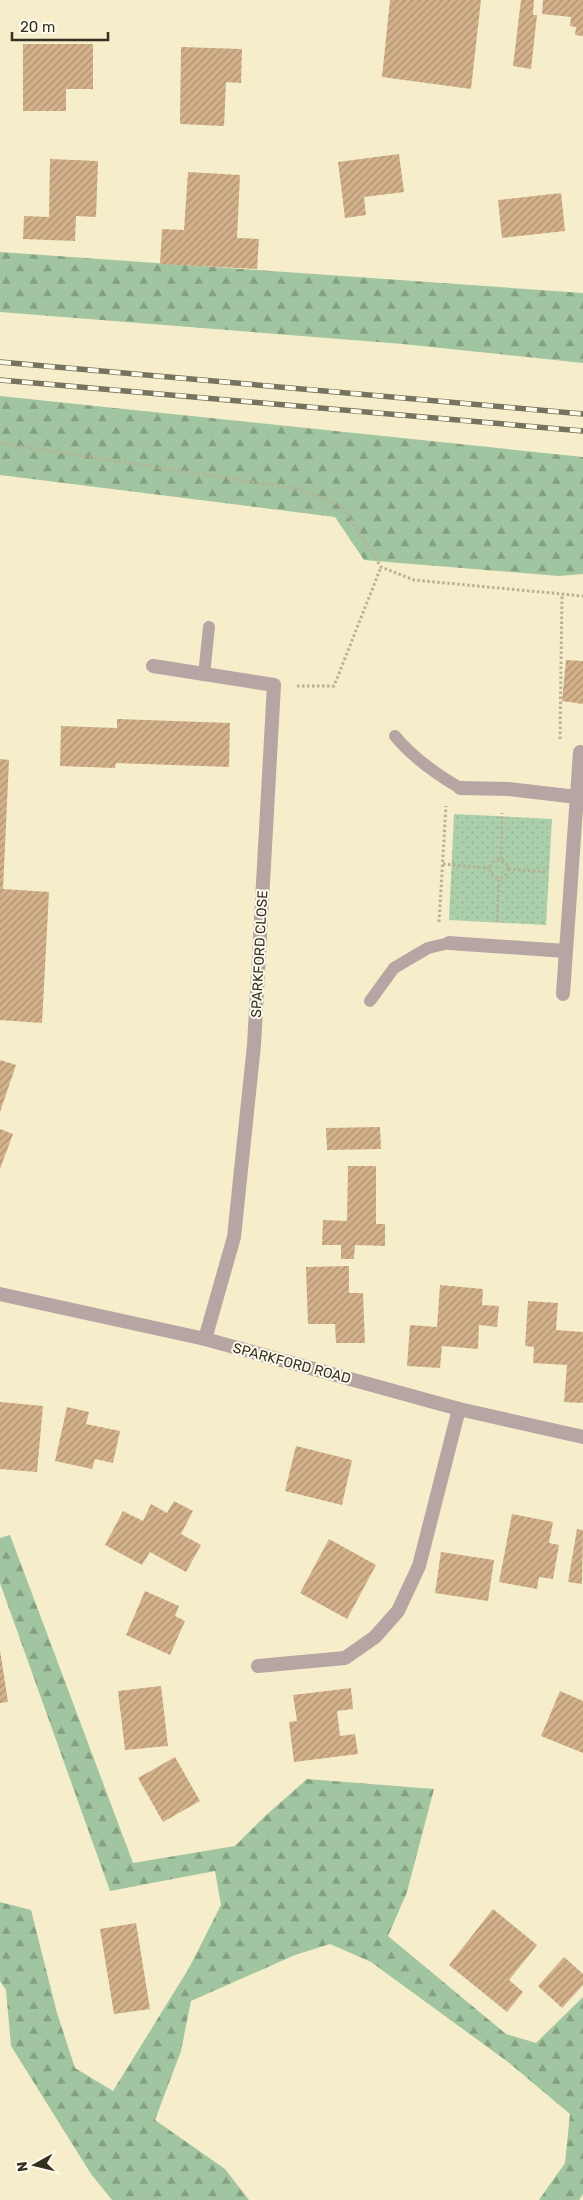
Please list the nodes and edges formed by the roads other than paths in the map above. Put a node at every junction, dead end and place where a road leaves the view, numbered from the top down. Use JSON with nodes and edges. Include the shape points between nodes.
{"nodes":[{"id":1,"x":208,"y":627,"type":"dead end"},
{"id":2,"x":153,"y":666,"type":"dead end"},
{"id":3,"x":204,"y":674,"type":"junction"},
{"id":4,"x":395,"y":736,"type":"dead end"},
{"id":5,"x":580,"y":752,"type":"road end"},
{"id":6,"x":460,"y":788,"type":"joint"},
{"id":7,"x":577,"y":797,"type":"junction"},
{"id":8,"x":577,"y":875,"type":"edge"},
{"id":9,"x":444,"y":945,"type":"joint"},
{"id":10,"x":566,"y":951,"type":"junction"},
{"id":11,"x":562,"y":994,"type":"dead end"},
{"id":12,"x":370,"y":1000,"type":"dead end"},
{"id":13,"x":0,"y":1294,"type":"edge"},
{"id":14,"x":205,"y":1339,"type":"junction"},
{"id":15,"x":459,"y":1409,"type":"junction"},
{"id":16,"x":583,"y":1437,"type":"edge"},
{"id":17,"x":258,"y":1666,"type":"dead end"}],
"edges":[{"from":1,"to":3,"type":"lane"},
{"from":2,"to":3,"type":"street"},
{"from":3,"to":14,"type":"street","name":"SPARKFORD CLOSE","via":[[274,685],[254,1045],[234,1237]]},
{"from":4,"to":6,"type":"lane","via":[[408,752]]},
{"from":5,"to":7,"type":"street"},
{"from":6,"to":7,"type":"street"},
{"from":7,"to":8,"type":"street"},
{"from":8,"to":10,"type":"street"},
{"from":9,"to":10,"type":"street"},
{"from":9,"to":12,"type":"lane","via":[[428,948],[394,968]]},
{"from":10,"to":11,"type":"street"},
{"from":13,"to":14,"type":"street","name":"SPARKFORD ROAD"},
{"from":14,"to":15,"type":"street","name":"SPARKFORD ROAD"},
{"from":15,"to":16,"type":"street","name":"SPARKFORD ROAD"},
{"from":15,"to":17,"type":"street","via":[[419,1566],[398,1611],[375,1637],[345,1658]]}]}
